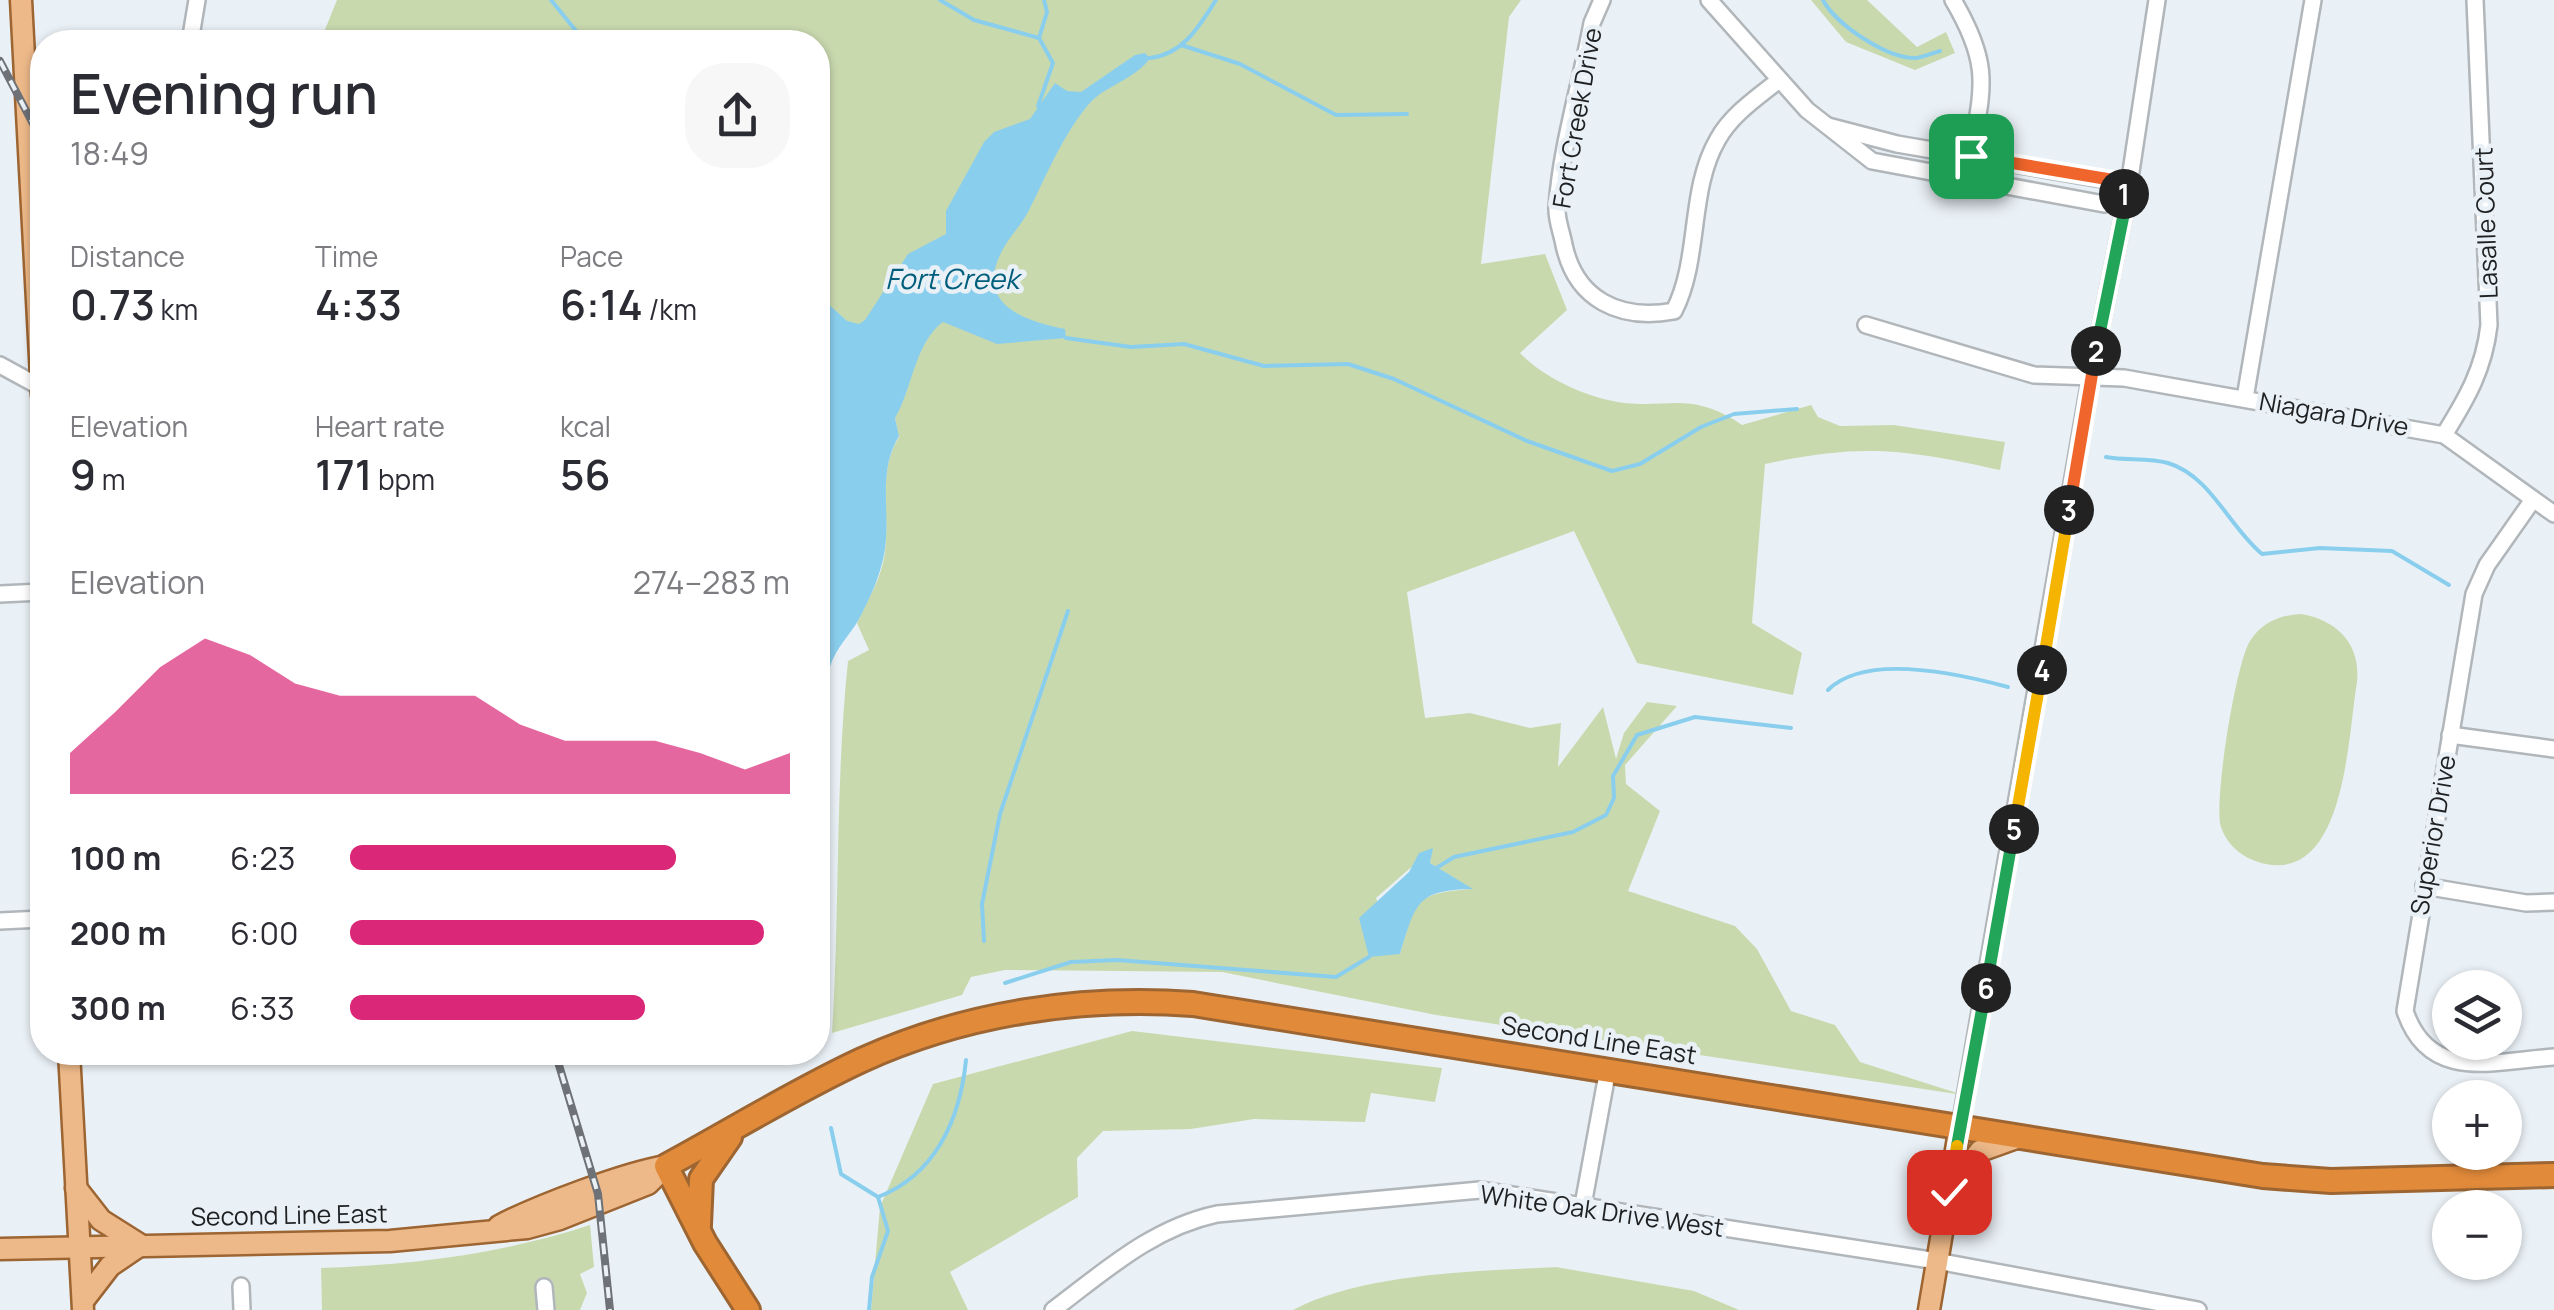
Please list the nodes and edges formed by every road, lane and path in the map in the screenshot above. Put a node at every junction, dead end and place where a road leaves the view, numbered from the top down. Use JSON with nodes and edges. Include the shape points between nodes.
{"nodes":[{"id":1,"x":22,"y":0,"type":"edge"},
{"id":2,"x":197,"y":0,"type":"edge"},
{"id":3,"x":1602,"y":0,"type":"edge"},
{"id":4,"x":1710,"y":0,"type":"edge"},
{"id":5,"x":1953,"y":0,"type":"edge"},
{"id":6,"x":2157,"y":0,"type":"edge"},
{"id":7,"x":2313,"y":0,"type":"edge"},
{"id":8,"x":2475,"y":0,"type":"edge"},
{"id":9,"x":192,"y":30,"type":"edge"},
{"id":10,"x":1779,"y":80,"type":"junction"},
{"id":11,"x":1825,"y":124,"type":"junction"},
{"id":12,"x":1971,"y":156,"type":"junction"},
{"id":13,"x":30,"y":157,"type":"edge"},
{"id":14,"x":1967,"y":181,"type":"junction"},
{"id":15,"x":2127,"y":198,"type":"junction"},
{"id":16,"x":1866,"y":324,"type":"dead end"},
{"id":17,"x":0,"y":365,"type":"edge"},
{"id":18,"x":2090,"y":380,"type":"junction"},
{"id":19,"x":30,"y":384,"type":"edge"},
{"id":20,"x":2244,"y":398,"type":"junction"},
{"id":21,"x":2444,"y":435,"type":"junction"},
{"id":22,"x":2532,"y":501,"type":"junction"},
{"id":23,"x":2554,"y":514,"type":"edge"},
{"id":24,"x":30,"y":593,"type":"edge"},
{"id":25,"x":0,"y":594,"type":"edge"},
{"id":26,"x":2450,"y":736,"type":"junction"},
{"id":27,"x":2554,"y":749,"type":"edge"},
{"id":28,"x":2424,"y":886,"type":"junction"},
{"id":29,"x":2554,"y":902,"type":"edge"},
{"id":30,"x":30,"y":920,"type":"edge"},
{"id":31,"x":0,"y":921,"type":"edge"},
{"id":32,"x":2554,"y":1058,"type":"edge"},
{"id":33,"x":70,"y":1065,"type":"edge"},
{"id":34,"x":1608,"y":1069,"type":"junction"},
{"id":35,"x":1960,"y":1126,"type":"junction"},
{"id":36,"x":736,"y":1130,"type":"junction"},
{"id":37,"x":2021,"y":1136,"type":"junction"},
{"id":38,"x":666,"y":1166,"type":"junction"},
{"id":39,"x":2554,"y":1175,"type":"edge"},
{"id":40,"x":75,"y":1186,"type":"junction"},
{"id":41,"x":1949,"y":1192,"type":"junction"},
{"id":42,"x":1583,"y":1205,"type":"junction"},
{"id":43,"x":700,"y":1232,"type":"junction"},
{"id":44,"x":80,"y":1246,"type":"junction"},
{"id":45,"x":140,"y":1246,"type":"junction"},
{"id":46,"x":0,"y":1249,"type":"edge"},
{"id":47,"x":1938,"y":1261,"type":"junction"},
{"id":48,"x":241,"y":1286,"type":"dead end"},
{"id":49,"x":544,"y":1287,"type":"dead end"},
{"id":50,"x":83,"y":1305,"type":"edge"},
{"id":51,"x":242,"y":1310,"type":"edge"},
{"id":52,"x":546,"y":1310,"type":"edge"},
{"id":53,"x":748,"y":1310,"type":"edge"},
{"id":54,"x":1053,"y":1310,"type":"edge"},
{"id":55,"x":1929,"y":1310,"type":"edge"},
{"id":56,"x":2198,"y":1310,"type":"edge"}],
"edges":[{"from":1,"to":13,"type":"main road"},
{"from":2,"to":9,"type":"street"},
{"from":3,"to":10,"type":"street","name":"Fort Creek Drive","via":[[1556,210],[1569,268],[1604,305],[1653,315],[1674,310],[1685,290],[1717,140]]},
{"from":4,"to":10,"type":"street"},
{"from":5,"to":12,"type":"street","via":[[1973,34],[1982,68]]},
{"from":6,"to":15,"type":"street"},
{"from":7,"to":20,"type":"street"},
{"from":8,"to":21,"type":"street","name":"Lasalle Court","via":[[2490,325],[2474,386]]},
{"from":10,"to":11,"type":"street"},
{"from":11,"to":12,"type":"street"},
{"from":11,"to":14,"type":"street","via":[[1872,161]]},
{"from":12,"to":14,"type":"street"},
{"from":12,"to":15,"type":"street","via":[[2113,180]]},
{"from":14,"to":15,"type":"street","via":[[2104,204]]},
{"from":15,"to":18,"type":"street"},
{"from":16,"to":18,"type":"street","name":"Niagara Drive","via":[[2034,375]]},
{"from":17,"to":19,"type":"street"},
{"from":18,"to":20,"type":"street","name":"Niagara Drive","via":[[2124,378]]},
{"from":18,"to":35,"type":"street"},
{"from":20,"to":21,"type":"street","name":"Niagara Drive"},
{"from":21,"to":22,"type":"street","name":"Niagara Drive"},
{"from":22,"to":23,"type":"street","name":"Niagara Drive"},
{"from":22,"to":26,"type":"street","name":"Superior Drive","via":[[2478,580]]},
{"from":24,"to":25,"type":"street"},
{"from":26,"to":27,"type":"street"},
{"from":26,"to":28,"type":"street","name":"Superior Drive"},
{"from":28,"to":29,"type":"street"},
{"from":28,"to":32,"type":"street","name":"Superior Drive","via":[[2404,993],[2411,1029],[2422,1045],[2455,1063]]},
{"from":30,"to":31,"type":"street"},
{"from":33,"to":40,"type":"main road"},
{"from":34,"to":35,"type":"highway","name":"Second Line East"},
{"from":34,"to":36,"type":"highway","name":"Second Line East","via":[[1193,1004],[1090,1002],[1005,1014],[923,1037],[826,1078]]},
{"from":34,"to":42,"type":"street"},
{"from":35,"to":37,"type":"highway","name":"Second Line East"},
{"from":35,"to":41,"type":"main road"},
{"from":36,"to":38,"type":"highway","name":"Second Line East"},
{"from":36,"to":43,"type":"highway","via":[[701,1178]]},
{"from":37,"to":39,"type":"highway","name":"Second Line East","via":[[2316,1180]]},
{"from":37,"to":41,"type":"main road","via":[[1980,1151]]},
{"from":38,"to":43,"type":"highway"},
{"from":38,"to":45,"type":"main road","name":"Second Line East","via":[[497,1227],[390,1241]]},
{"from":40,"to":44,"type":"main road"},
{"from":40,"to":45,"type":"main road","via":[[101,1220]]},
{"from":41,"to":47,"type":"main road"},
{"from":42,"to":47,"type":"street","name":"White Oak Drive West"},
{"from":42,"to":54,"type":"street","name":"White Oak Drive West","via":[[1480,1190],[1218,1214],[1156,1234]]},
{"from":43,"to":53,"type":"highway"},
{"from":44,"to":45,"type":"main road","name":"Second Line East"},
{"from":44,"to":46,"type":"main road","name":"Second Line East"},
{"from":44,"to":50,"type":"main road"},
{"from":45,"to":50,"type":"main road","via":[[110,1266]]},
{"from":47,"to":55,"type":"main road"},
{"from":47,"to":56,"type":"street","name":"White Oak Drive West"},
{"from":48,"to":51,"type":"street"},
{"from":49,"to":52,"type":"street"}]}
